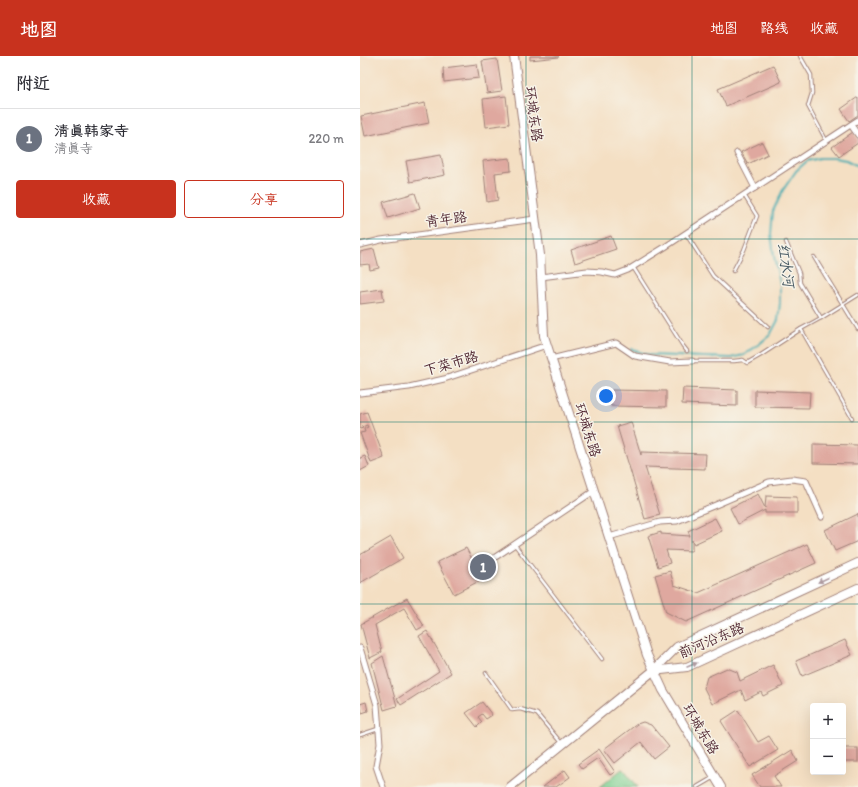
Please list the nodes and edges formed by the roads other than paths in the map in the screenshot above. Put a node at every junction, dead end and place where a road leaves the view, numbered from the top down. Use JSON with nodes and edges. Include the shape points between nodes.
{"nodes":[{"id":1,"x":514,"y":56,"type":"edge"},
{"id":2,"x":800,"y":56,"type":"edge"},
{"id":3,"x":858,"y":120,"type":"edge"},
{"id":4,"x":851,"y":125,"type":"junction"},
{"id":5,"x":858,"y":134,"type":"edge"},
{"id":6,"x":827,"y":141,"type":"junction"},
{"id":7,"x":737,"y":153,"type":"dead end"},
{"id":8,"x":755,"y":188,"type":"junction"},
{"id":9,"x":744,"y":195,"type":"junction"},
{"id":10,"x":535,"y":219,"type":"junction"},
{"id":11,"x":686,"y":233,"type":"junction"},
{"id":12,"x":786,"y":242,"type":"dead end"},
{"id":13,"x":360,"y":245,"type":"edge"},
{"id":14,"x":814,"y":257,"type":"dead end"},
{"id":15,"x":633,"y":266,"type":"junction"},
{"id":16,"x":733,"y":271,"type":"dead end"},
{"id":17,"x":541,"y":277,"type":"junction"},
{"id":18,"x":858,"y":295,"type":"edge"},
{"id":19,"x":843,"y":305,"type":"junction"},
{"id":20,"x":821,"y":318,"type":"junction"},
{"id":21,"x":768,"y":327,"type":"dead end"},
{"id":22,"x":801,"y":329,"type":"junction"},
{"id":23,"x":858,"y":329,"type":"edge"},
{"id":24,"x":547,"y":345,"type":"junction"},
{"id":25,"x":687,"y":351,"type":"dead end"},
{"id":26,"x":551,"y":359,"type":"junction"},
{"id":27,"x":692,"y":361,"type":"joint"},
{"id":28,"x":360,"y":393,"type":"edge"},
{"id":29,"x":852,"y":418,"type":"dead end"},
{"id":30,"x":594,"y":491,"type":"junction"},
{"id":31,"x":822,"y":517,"type":"dead end"},
{"id":32,"x":609,"y":538,"type":"junction"},
{"id":33,"x":515,"y":544,"type":"junction"},
{"id":34,"x":491,"y":560,"type":"dead end"},
{"id":35,"x":858,"y":564,"type":"edge"},
{"id":36,"x":858,"y":588,"type":"edge"},
{"id":37,"x":360,"y":648,"type":"edge"},
{"id":38,"x":602,"y":659,"type":"dead end"},
{"id":39,"x":653,"y":671,"type":"junction"},
{"id":40,"x":486,"y":673,"type":"dead end"},
{"id":41,"x":379,"y":728,"type":"junction"},
{"id":42,"x":360,"y":735,"type":"edge"},
{"id":43,"x":562,"y":744,"type":"junction"},
{"id":44,"x":715,"y":776,"type":"junction"},
{"id":45,"x":383,"y":787,"type":"edge"},
{"id":46,"x":510,"y":787,"type":"edge"},
{"id":47,"x":697,"y":787,"type":"edge"},
{"id":48,"x":721,"y":787,"type":"edge"}],
"edges":[{"from":1,"to":10,"type":"main road","name":"环城东路"},
{"from":2,"to":6,"type":"lane","via":[[811,75],[812,93],[808,106]]},
{"from":3,"to":4,"type":"street"},
{"from":4,"to":5,"type":"street"},
{"from":4,"to":6,"type":"street"},
{"from":6,"to":8,"type":"street"},
{"from":7,"to":8,"type":"street"},
{"from":8,"to":9,"type":"street"},
{"from":9,"to":11,"type":"street"},
{"from":9,"to":16,"type":"lane","via":[[757,216]]},
{"from":10,"to":13,"type":"street","name":"青年路"},
{"from":10,"to":17,"type":"main road","name":"环城东路"},
{"from":11,"to":15,"type":"street"},
{"from":11,"to":21,"type":"lane","via":[[713,276]]},
{"from":12,"to":20,"type":"lane","via":[[799,273],[800,283]]},
{"from":14,"to":19,"type":"lane"},
{"from":15,"to":17,"type":"street","via":[[615,275],[588,271]]},
{"from":15,"to":25,"type":"lane"},
{"from":17,"to":24,"type":"main road","name":"环城东路","via":[[544,336]]},
{"from":18,"to":19,"type":"lane"},
{"from":19,"to":20,"type":"lane"},
{"from":19,"to":23,"type":"lane"},
{"from":20,"to":22,"type":"lane"},
{"from":22,"to":27,"type":"lane","via":[[747,363],[743,360]]},
{"from":22,"to":29,"type":"lane"},
{"from":24,"to":26,"type":"main road","name":"环城东路"},
{"from":24,"to":28,"type":"street","name":"下菜市路","via":[[444,379]]},
{"from":26,"to":27,"type":"street","via":[[616,343],[634,356],[670,362]]},
{"from":26,"to":30,"type":"main road","name":"环城东路"},
{"from":30,"to":32,"type":"main road","name":"环城东路"},
{"from":30,"to":33,"type":"street"},
{"from":31,"to":32,"type":"street","via":[[806,481],[792,479],[769,482],[677,521],[660,522]]},
{"from":32,"to":39,"type":"main road","name":"环城东路"},
{"from":33,"to":34,"type":"street"},
{"from":33,"to":38,"type":"lane"},
{"from":35,"to":39,"type":"main road","one_way":true,"via":[[678,647]]},
{"from":39,"to":36,"type":"main road","name":"前河沿东路","one_way":true,"via":[[687,668]]},
{"from":37,"to":41,"type":"street","via":[[377,704]]},
{"from":39,"to":43,"type":"main road"},
{"from":39,"to":44,"type":"main road","name":"环城东路"},
{"from":40,"to":43,"type":"lane","via":[[512,710],[520,708],[537,714]]},
{"from":41,"to":42,"type":"lane"},
{"from":41,"to":45,"type":"street","via":[[380,744],[376,766]]},
{"from":43,"to":46,"type":"main road"},
{"from":44,"to":47,"type":"lane"},
{"from":44,"to":48,"type":"main road","name":"环城东路"}]}
